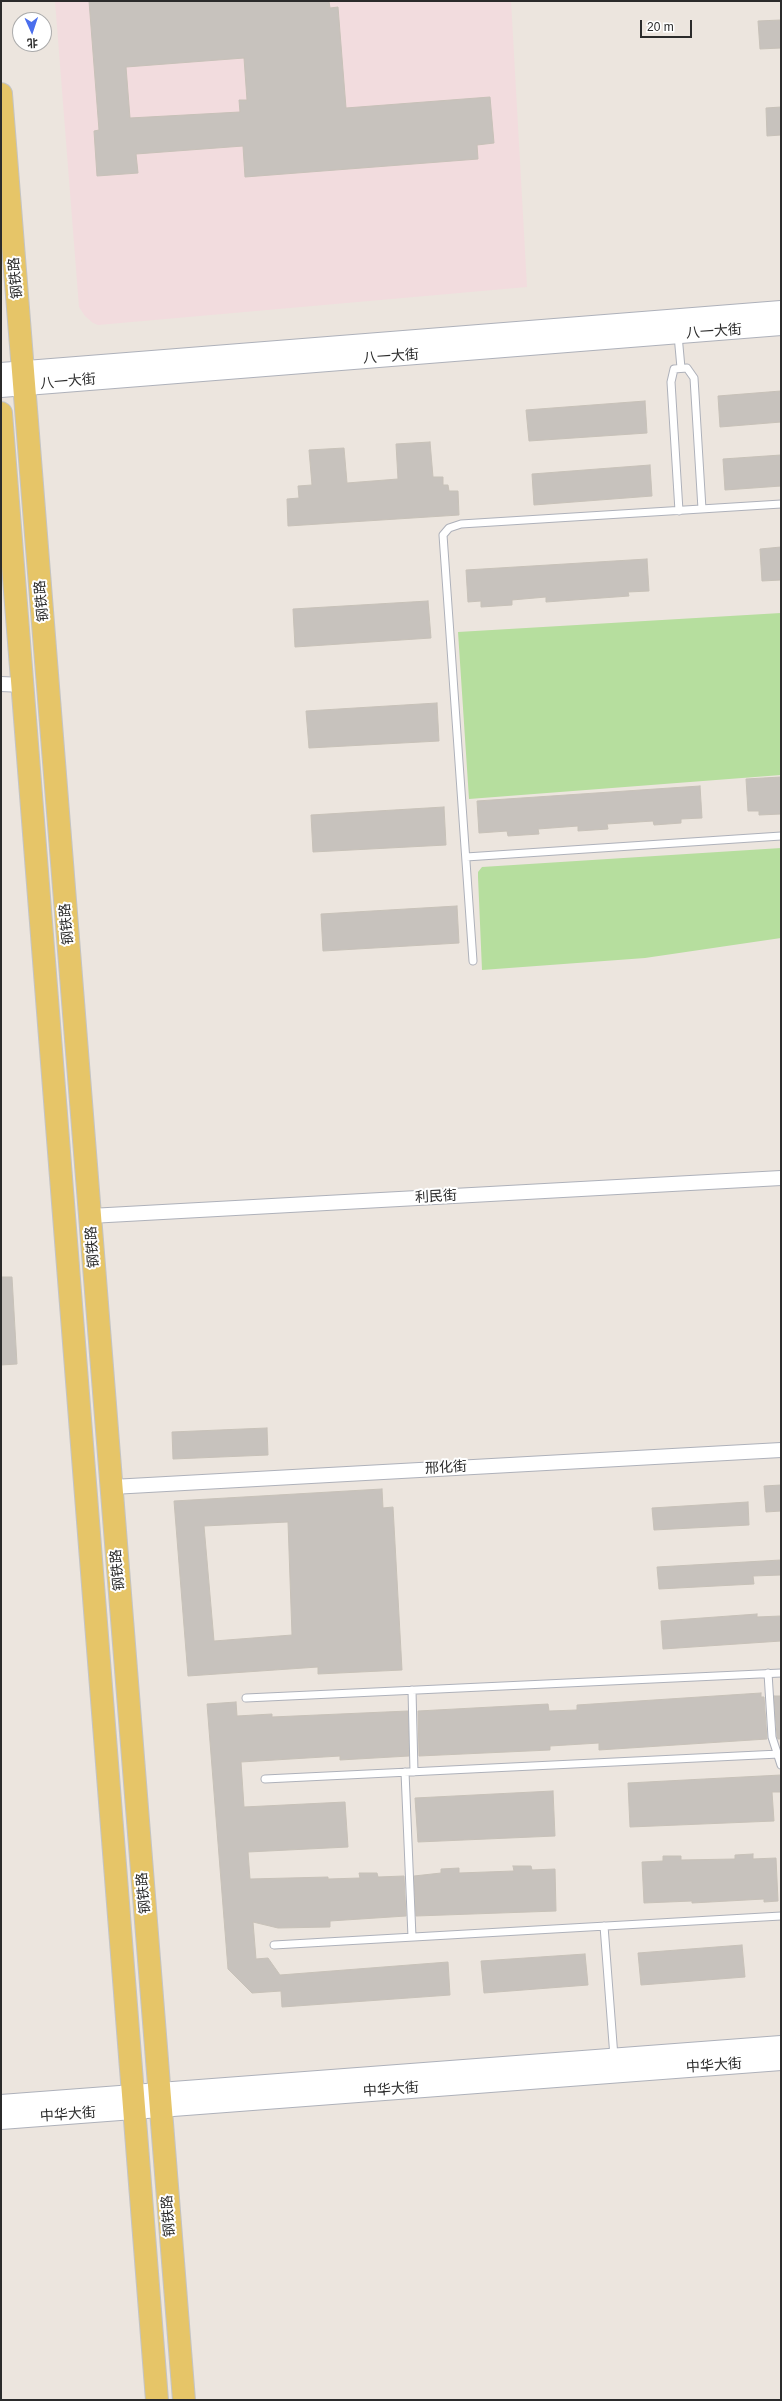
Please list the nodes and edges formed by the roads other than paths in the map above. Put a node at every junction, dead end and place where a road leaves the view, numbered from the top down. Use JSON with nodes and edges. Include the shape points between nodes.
{"nodes":[{"id":1,"x":1,"y":94,"type":"edge"},
{"id":2,"x":781,"y":310,"type":"edge"},
{"id":3,"x":781,"y":326,"type":"edge"},
{"id":4,"x":678,"y":334,"type":"junction"},
{"id":5,"x":681,"y":368,"type":"junction"},
{"id":6,"x":1,"y":372,"type":"edge"},
{"id":7,"x":24,"y":378,"type":"junction"},
{"id":8,"x":1,"y":388,"type":"edge"},
{"id":9,"x":1,"y":413,"type":"edge"},
{"id":10,"x":781,"y":504,"type":"edge"},
{"id":11,"x":702,"y":509,"type":"junction"},
{"id":12,"x":679,"y":511,"type":"junction"},
{"id":13,"x":1,"y":684,"type":"edge"},
{"id":14,"x":23,"y":685,"type":"junction"},
{"id":15,"x":781,"y":836,"type":"edge"},
{"id":16,"x":466,"y":857,"type":"junction"},
{"id":17,"x":473,"y":961,"type":"dead end"},
{"id":18,"x":781,"y":1178,"type":"edge"},
{"id":19,"x":90,"y":1216,"type":"junction"},
{"id":20,"x":781,"y":1450,"type":"edge"},
{"id":21,"x":112,"y":1487,"type":"junction"},
{"id":22,"x":768,"y":1673,"type":"junction"},
{"id":23,"x":781,"y":1673,"type":"edge"},
{"id":24,"x":412,"y":1690,"type":"junction"},
{"id":25,"x":246,"y":1698,"type":"dead end"},
{"id":26,"x":779,"y":1754,"type":"junction"},
{"id":27,"x":781,"y":1765,"type":"edge"},
{"id":28,"x":405,"y":1772,"type":"junction"},
{"id":29,"x":414,"y":1772,"type":"junction"},
{"id":30,"x":265,"y":1779,"type":"dead end"},
{"id":31,"x":781,"y":1916,"type":"edge"},
{"id":32,"x":604,"y":1926,"type":"junction"},
{"id":33,"x":412,"y":1937,"type":"junction"},
{"id":34,"x":274,"y":1945,"type":"dead end"},
{"id":35,"x":781,"y":2045,"type":"edge"},
{"id":36,"x":614,"y":2057,"type":"junction"},
{"id":37,"x":781,"y":2061,"type":"edge"},
{"id":38,"x":160,"y":2100,"type":"junction"},
{"id":39,"x":133,"y":2102,"type":"junction"},
{"id":40,"x":1,"y":2104,"type":"edge"},
{"id":41,"x":1,"y":2120,"type":"edge"},
{"id":42,"x":157,"y":2400,"type":"edge"},
{"id":43,"x":184,"y":2400,"type":"edge"}],
"edges":[{"from":1,"to":7,"type":"main road","name":"钢铁路"},
{"from":2,"to":7,"type":"street","name":"八一大街"},
{"from":3,"to":4,"type":"street","name":"八一大街"},
{"from":4,"to":5,"type":"lane"},
{"from":4,"to":7,"type":"street","name":"八一大街"},
{"from":5,"to":11,"type":"lane","via":[[687,368],[694,378]]},
{"from":5,"to":12,"type":"lane","via":[[674,369],[671,382]]},
{"from":6,"to":7,"type":"street","name":"八一大街"},
{"from":7,"to":8,"type":"street","name":"八一大街"},
{"from":7,"to":19,"type":"main road","name":"钢铁路"},
{"from":9,"to":14,"type":"main road","name":"钢铁路"},
{"from":10,"to":11,"type":"lane"},
{"from":11,"to":12,"type":"lane"},
{"from":12,"to":16,"type":"lane","via":[[461,524],[448,528],[443,535],[463,852]]},
{"from":13,"to":14,"type":"street"},
{"from":14,"to":39,"type":"main road","name":"钢铁路"},
{"from":15,"to":16,"type":"lane"},
{"from":16,"to":17,"type":"lane"},
{"from":18,"to":19,"type":"street","name":"利民街"},
{"from":19,"to":21,"type":"main road","name":"钢铁路"},
{"from":20,"to":21,"type":"street","name":"邢化街"},
{"from":21,"to":38,"type":"main road","name":"钢铁路"},
{"from":22,"to":23,"type":"lane"},
{"from":22,"to":24,"type":"lane"},
{"from":22,"to":26,"type":"lane","via":[[772,1737]]},
{"from":24,"to":25,"type":"lane"},
{"from":24,"to":29,"type":"lane"},
{"from":26,"to":27,"type":"lane"},
{"from":26,"to":29,"type":"lane"},
{"from":28,"to":29,"type":"lane"},
{"from":28,"to":30,"type":"lane"},
{"from":28,"to":33,"type":"lane"},
{"from":31,"to":32,"type":"lane"},
{"from":32,"to":33,"type":"lane"},
{"from":32,"to":36,"type":"lane"},
{"from":33,"to":34,"type":"lane"},
{"from":35,"to":36,"type":"street","name":"中华大街"},
{"from":36,"to":38,"type":"street","name":"中华大街"},
{"from":37,"to":38,"type":"street","name":"中华大街"},
{"from":38,"to":39,"type":"street","name":"中华大街"},
{"from":38,"to":43,"type":"main road","name":"钢铁路"},
{"from":39,"to":40,"type":"street","name":"中华大街"},
{"from":39,"to":41,"type":"street","name":"中华大街"},
{"from":39,"to":42,"type":"main road","name":"钢铁路"}]}
